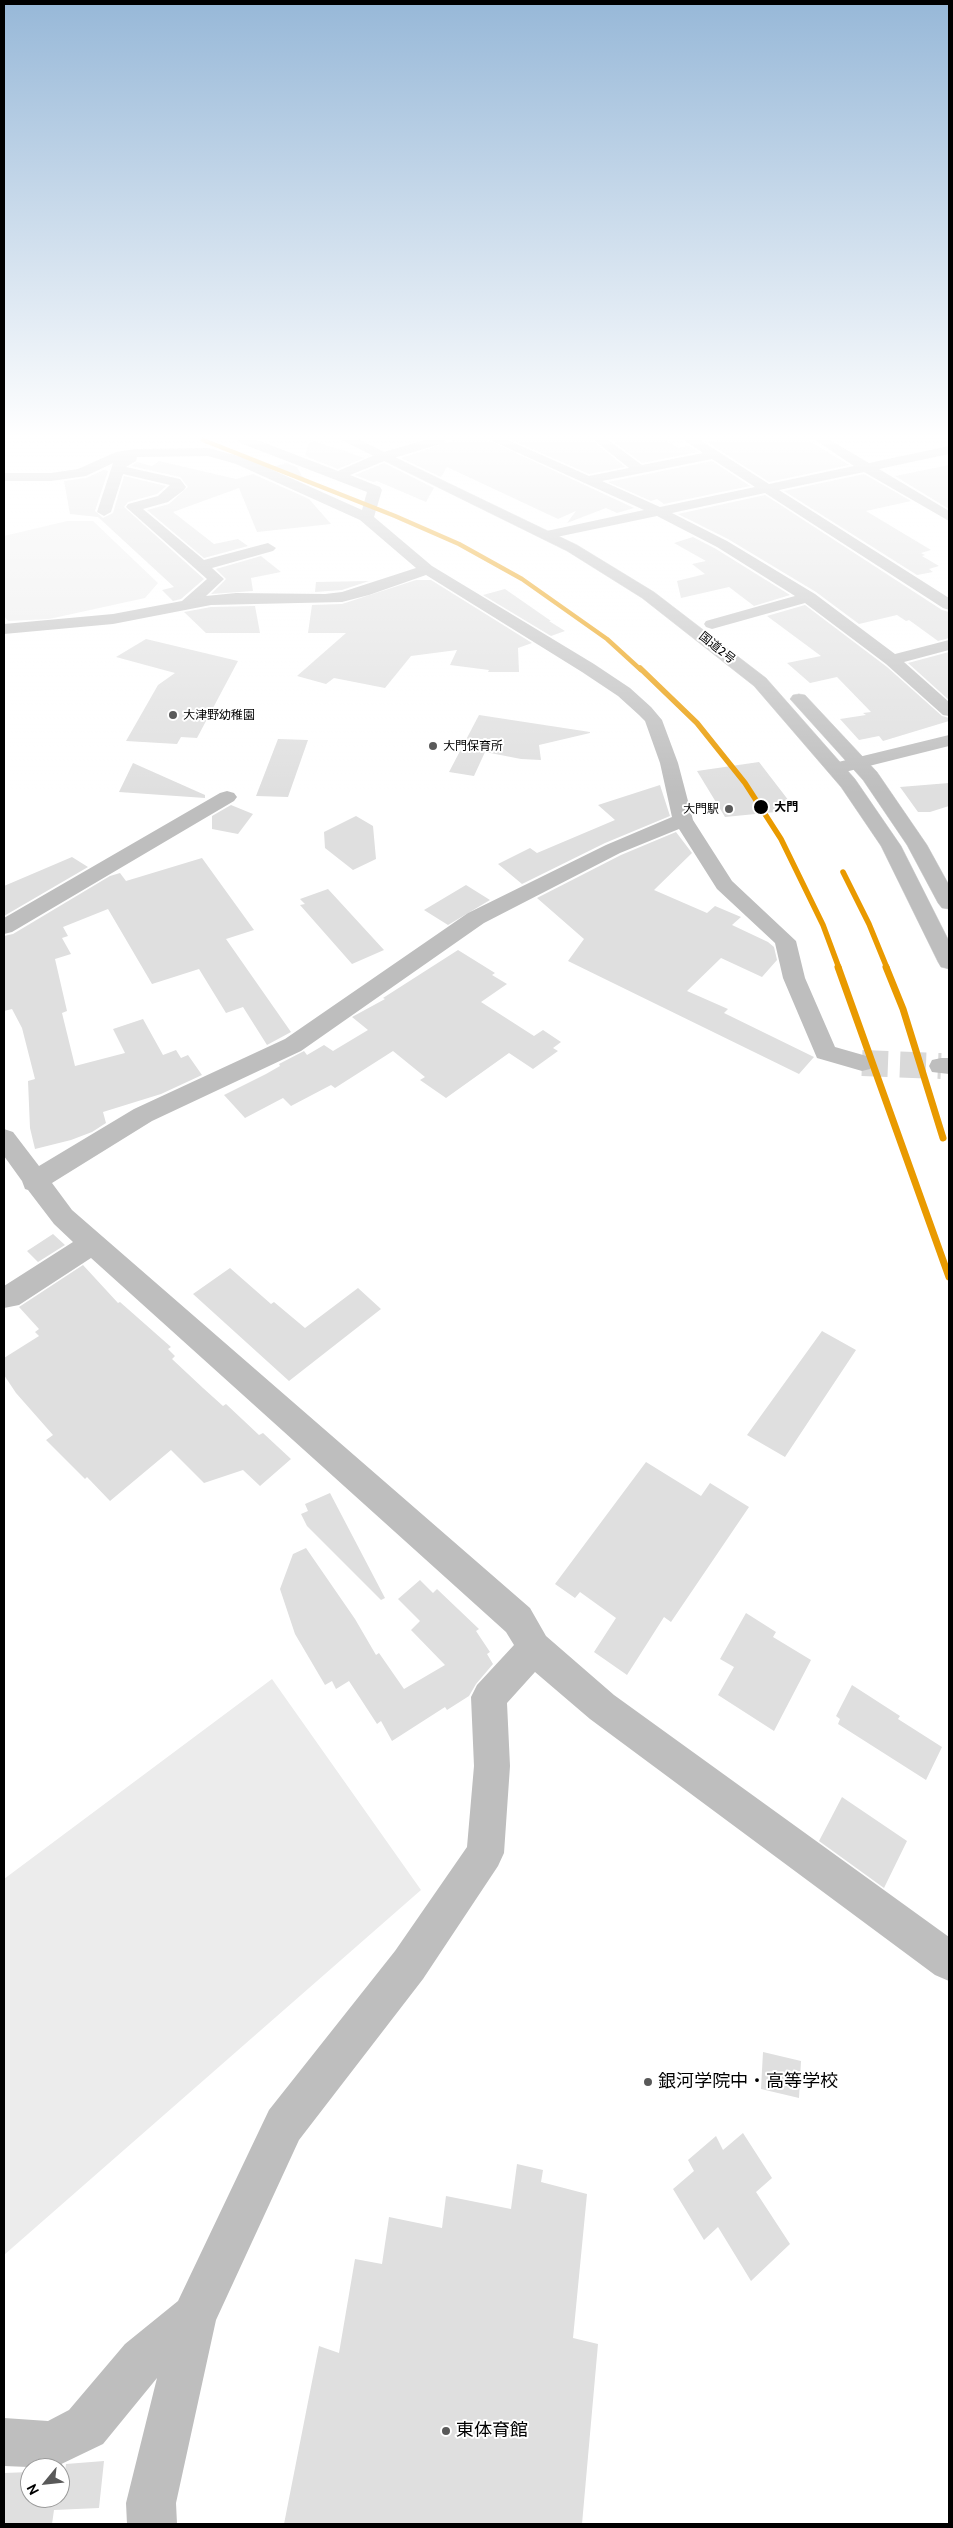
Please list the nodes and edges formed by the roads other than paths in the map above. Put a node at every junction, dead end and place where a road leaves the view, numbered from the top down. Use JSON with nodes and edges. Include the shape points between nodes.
{"nodes":[{"id":1,"x":191,"y":558,"type":"edge"},
{"id":2,"x":230,"y":558,"type":"edge"},
{"id":3,"x":414,"y":558,"type":"edge"},
{"id":4,"x":592,"y":558,"type":"edge"},
{"id":5,"x":603,"y":558,"type":"edge"},
{"id":6,"x":745,"y":558,"type":"edge"},
{"id":7,"x":875,"y":558,"type":"edge"},
{"id":8,"x":200,"y":566,"type":"junction"},
{"id":9,"x":427,"y":569,"type":"junction"},
{"id":10,"x":809,"y":598,"type":"junction"},
{"id":11,"x":187,"y":605,"type":"junction"},
{"id":12,"x":949,"y":606,"type":"edge"},
{"id":13,"x":712,"y":624,"type":"junction"},
{"id":14,"x":4,"y":629,"type":"edge"},
{"id":15,"x":949,"y":645,"type":"edge"},
{"id":16,"x":892,"y":660,"type":"junction"},
{"id":17,"x":949,"y":711,"type":"edge"},
{"id":18,"x":949,"y":741,"type":"edge"},
{"id":19,"x":949,"y":755,"type":"edge"},
{"id":20,"x":865,"y":769,"type":"junction"},
{"id":21,"x":842,"y":775,"type":"junction"},
{"id":22,"x":227,"y":797,"type":"dead end"},
{"id":23,"x":683,"y":820,"type":"junction"},
{"id":24,"x":949,"y":903,"type":"edge"},
{"id":25,"x":4,"y":927,"type":"edge"},
{"id":26,"x":949,"y":962,"type":"edge"},
{"id":27,"x":862,"y":1063,"type":"tunnel mouth"},
{"id":28,"x":4,"y":1138,"type":"edge"},
{"id":29,"x":34,"y":1182,"type":"junction"},
{"id":30,"x":92,"y":1244,"type":"junction"},
{"id":31,"x":4,"y":1297,"type":"edge"},
{"id":32,"x":534,"y":1648,"type":"junction"},
{"id":33,"x":949,"y":1961,"type":"edge"},
{"id":34,"x":194,"y":2317,"type":"junction"},
{"id":35,"x":4,"y":2442,"type":"edge"},
{"id":36,"x":152,"y":2524,"type":"edge"}],
"edges":[{"from":1,"to":8,"type":"main road"},
{"from":2,"to":8,"type":"main road"},
{"from":3,"to":9,"type":"main road"},
{"from":4,"to":21,"type":"main road","name":"国道2号","via":[[648,595],[760,682]]},
{"from":5,"to":13,"type":"main road","name":"国道2号","via":[[663,589]]},
{"from":6,"to":10,"type":"main road"},
{"from":7,"to":12,"type":"main road"},
{"from":8,"to":11,"type":"main road","via":[[216,579]]},
{"from":9,"to":11,"type":"main road","via":[[342,597],[236,598]]},
{"from":9,"to":23,"type":"main road","via":[[588,668],[645,710],[669,763]]},
{"from":10,"to":13,"type":"main road"},
{"from":10,"to":16,"type":"main road"},
{"from":11,"to":14,"type":"main road","via":[[113,619]]},
{"from":13,"to":20,"type":"main road","name":"国道2号","via":[[783,682]]},
{"from":15,"to":16,"type":"main road"},
{"from":16,"to":17,"type":"main road"},
{"from":18,"to":20,"type":"main road"},
{"from":19,"to":20,"type":"main road"},
{"from":20,"to":21,"type":"main road"},
{"from":20,"to":24,"type":"main road","name":"国道2号","via":[[917,845]]},
{"from":21,"to":26,"type":"main road","name":"国道2号","via":[[891,846]]},
{"from":22,"to":25,"type":"main road"},
{"from":23,"to":27,"type":"main road","via":[[724,885],[785,941],[794,978],[825,1052]]},
{"from":23,"to":29,"type":"main road","via":[[613,849],[476,918],[293,1045],[142,1115]]},
{"from":28,"to":29,"type":"main road"},
{"from":29,"to":30,"type":"main road","via":[[63,1217]]},
{"from":30,"to":31,"type":"main road","via":[[9,1297]]},
{"from":30,"to":32,"type":"main road","via":[[518,1620]]},
{"from":32,"to":33,"type":"main road","via":[[602,1707]]},
{"from":32,"to":34,"type":"main road","via":[[489,1697],[492,1766],[485,1853],[409,1965],[284,2125]]},
{"from":34,"to":35,"type":"main road","via":[[141,2360],[86,2426],[50,2444]]},
{"from":34,"to":36,"type":"main road","via":[[151,2503]]}]}
